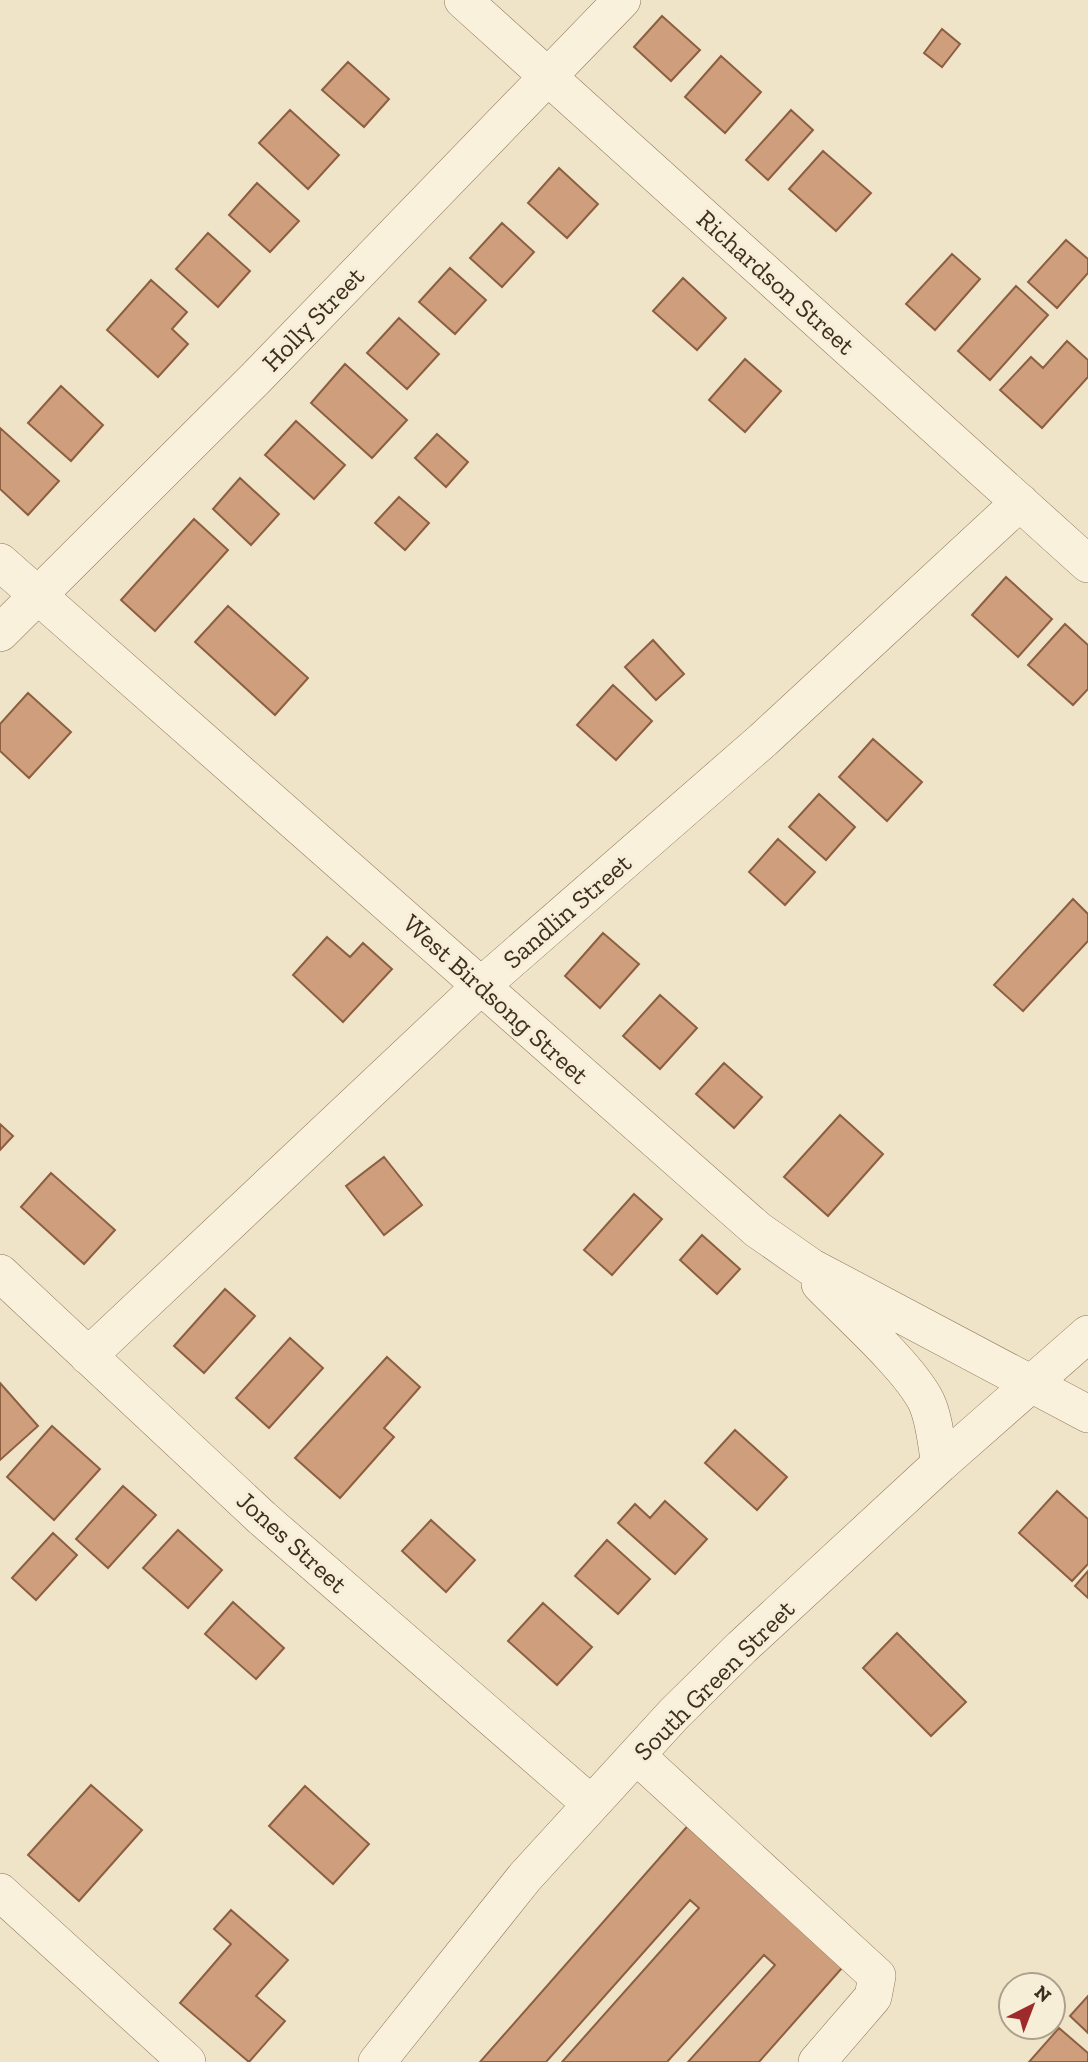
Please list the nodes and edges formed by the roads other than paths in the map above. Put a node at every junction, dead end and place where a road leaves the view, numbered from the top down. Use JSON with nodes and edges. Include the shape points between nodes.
{"nodes":[{"id":1,"x":463,"y":0,"type":"edge"},
{"id":2,"x":622,"y":0,"type":"edge"},
{"id":3,"x":547,"y":76,"type":"junction"},
{"id":4,"x":1020,"y":502,"type":"junction"},
{"id":5,"x":0,"y":562,"type":"edge"},
{"id":6,"x":1088,"y":564,"type":"edge"},
{"id":7,"x":37,"y":595,"type":"junction"},
{"id":8,"x":0,"y":633,"type":"edge"},
{"id":9,"x":482,"y":985,"type":"junction"},
{"id":10,"x":793,"y":1255,"type":"junction"},
{"id":11,"x":0,"y":1273,"type":"edge"},
{"id":12,"x":1088,"y":1334,"type":"edge"},
{"id":13,"x":88,"y":1356,"type":"junction"},
{"id":14,"x":1030,"y":1384,"type":"junction"},
{"id":15,"x":1088,"y":1414,"type":"edge"},
{"id":16,"x":940,"y":1464,"type":"junction"},
{"id":17,"x":638,"y":1756,"type":"junction"},
{"id":18,"x":591,"y":1804,"type":"junction"},
{"id":19,"x":0,"y":1892,"type":"edge"},
{"id":20,"x":187,"y":2062,"type":"edge"},
{"id":21,"x":377,"y":2062,"type":"edge"},
{"id":22,"x":817,"y":2062,"type":"edge"}],
"edges":[{"from":1,"to":3,"type":"street","name":"Richardson Street"},
{"from":2,"to":3,"type":"street","name":"Holly Street"},
{"from":3,"to":4,"type":"street","name":"Richardson Street"},
{"from":3,"to":7,"type":"street","name":"Holly Street","via":[[265,368]]},
{"from":4,"to":6,"type":"street","name":"Richardson Street"},
{"from":4,"to":9,"type":"street","name":"Sandlin Street","via":[[763,740]]},
{"from":5,"to":7,"type":"street","name":"West Birdsong Street"},
{"from":7,"to":8,"type":"street","name":"Holly Street"},
{"from":7,"to":9,"type":"street","name":"West Birdsong Street"},
{"from":9,"to":10,"type":"street","name":"West Birdsong Street","via":[[724,1203]]},
{"from":9,"to":13,"type":"street","name":"Sandlin Street"},
{"from":10,"to":14,"type":"street","name":"West Birdsong Street"},
{"from":10,"to":16,"type":"street","via":[[925,1399]]},
{"from":11,"to":13,"type":"street","name":"Jones Street"},
{"from":12,"to":14,"type":"street","name":"South Green Street"},
{"from":13,"to":18,"type":"street","name":"Jones Street","via":[[262,1518]]},
{"from":14,"to":15,"type":"street","name":"West Birdsong Street"},
{"from":14,"to":16,"type":"street","name":"South Green Street"},
{"from":16,"to":17,"type":"street","name":"South Green Street","via":[[742,1647]]},
{"from":17,"to":18,"type":"street","name":"South Green Street"},
{"from":17,"to":22,"type":"street","via":[[877,1976],[873,1997]]},
{"from":18,"to":21,"type":"street","name":"South Green Street","via":[[525,1877]]},
{"from":19,"to":20,"type":"street"}]}
